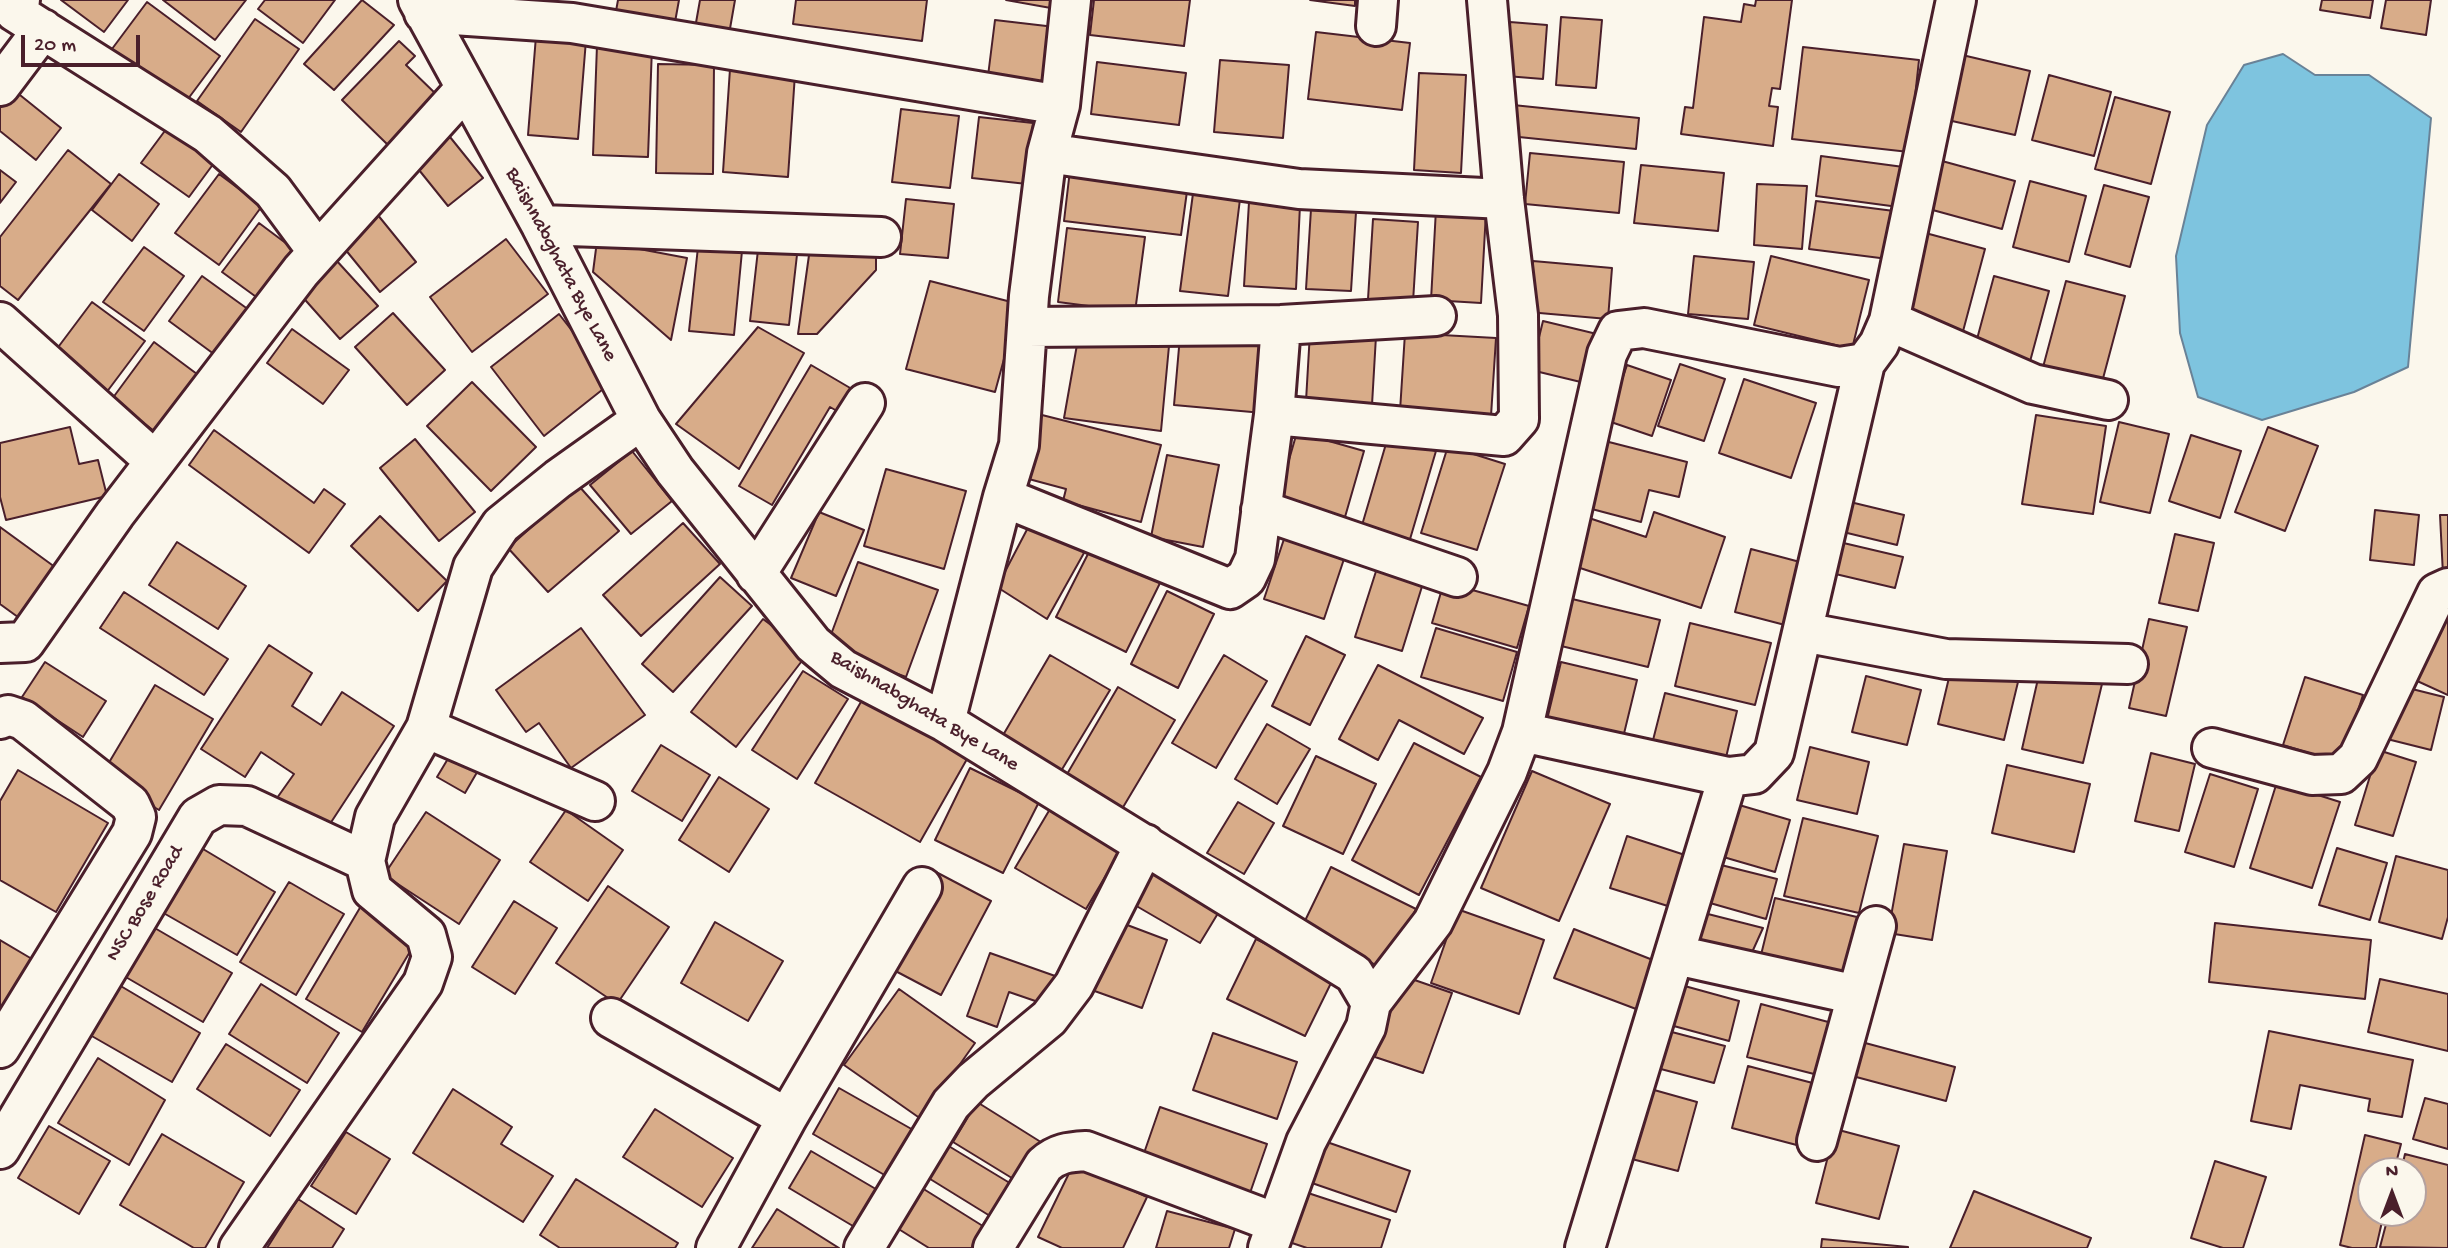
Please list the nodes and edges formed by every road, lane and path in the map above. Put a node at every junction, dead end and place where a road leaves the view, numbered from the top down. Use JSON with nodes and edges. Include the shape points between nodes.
{"nodes":[{"id":1,"x":20,"y":0,"type":"edge"},
{"id":2,"x":1071,"y":0,"type":"edge"},
{"id":3,"x":1487,"y":0,"type":"edge"},
{"id":4,"x":1956,"y":0,"type":"edge"},
{"id":5,"x":421,"y":6,"type":"edge"},
{"id":6,"x":43,"y":29,"type":"junction"},
{"id":7,"x":0,"y":86,"type":"edge"},
{"id":8,"x":466,"y":88,"type":"junction"},
{"id":9,"x":1060,"y":105,"type":"junction"},
{"id":10,"x":1047,"y":153,"type":"junction"},
{"id":11,"x":1504,"y":199,"type":"junction"},
{"id":12,"x":541,"y":225,"type":"junction"},
{"id":13,"x":881,"y":237,"type":"dead end"},
{"id":14,"x":318,"y":252,"type":"junction"},
{"id":15,"x":1436,"y":316,"type":"dead end"},
{"id":16,"x":1889,"y":321,"type":"junction"},
{"id":17,"x":0,"y":322,"type":"edge"},
{"id":18,"x":1282,"y":325,"type":"junction"},
{"id":19,"x":1027,"y":327,"type":"junction"},
{"id":20,"x":1865,"y":363,"type":"junction"},
{"id":21,"x":2108,"y":400,"type":"dead end"},
{"id":22,"x":865,"y":403,"type":"dead end"},
{"id":23,"x":1274,"y":415,"type":"junction"},
{"id":24,"x":641,"y":421,"type":"junction"},
{"id":25,"x":155,"y":460,"type":"junction"},
{"id":26,"x":1003,"y":497,"type":"junction"},
{"id":27,"x":1261,"y":510,"type":"junction"},
{"id":28,"x":756,"y":574,"type":"junction"},
{"id":29,"x":1457,"y":577,"type":"dead end"},
{"id":30,"x":2448,"y":588,"type":"edge"},
{"id":31,"x":1803,"y":632,"type":"junction"},
{"id":32,"x":0,"y":643,"type":"edge"},
{"id":33,"x":2128,"y":664,"type":"dead end"},
{"id":34,"x":0,"y":719,"type":"edge"},
{"id":35,"x":946,"y":722,"type":"junction"},
{"id":36,"x":426,"y":728,"type":"junction"},
{"id":37,"x":1522,"y":732,"type":"junction"},
{"id":38,"x":2212,"y":748,"type":"dead end"},
{"id":39,"x":1728,"y":778,"type":"junction"},
{"id":40,"x":595,"y":801,"type":"dead end"},
{"id":41,"x":1146,"y":844,"type":"junction"},
{"id":42,"x":366,"y":861,"type":"junction"},
{"id":43,"x":922,"y":887,"type":"dead end"},
{"id":44,"x":1876,"y":926,"type":"dead end"},
{"id":45,"x":1676,"y":955,"type":"junction"},
{"id":46,"x":1857,"y":995,"type":"junction"},
{"id":47,"x":1371,"y":1003,"type":"junction"},
{"id":48,"x":611,"y":1018,"type":"dead end"},
{"id":49,"x":0,"y":1048,"type":"edge"},
{"id":50,"x":787,"y":1118,"type":"junction"},
{"id":51,"x":1817,"y":1141,"type":"dead end"},
{"id":52,"x":0,"y":1149,"type":"edge"},
{"id":53,"x":1272,"y":1235,"type":"edge"},
{"id":54,"x":239,"y":1248,"type":"edge"},
{"id":55,"x":716,"y":1248,"type":"edge"},
{"id":56,"x":864,"y":1248,"type":"edge"},
{"id":57,"x":993,"y":1248,"type":"edge"},
{"id":58,"x":1585,"y":1248,"type":"edge"}],
"edges":[{"from":1,"to":6,"type":"street","via":[[15,12]]},
{"from":2,"to":9,"type":"street"},
{"from":3,"to":11,"type":"street"},
{"from":4,"to":16,"type":"street"},
{"from":5,"to":8,"type":"street","name":"Baishnabghata Bye Lane"},
{"from":5,"to":9,"type":"street","via":[[572,23]]},
{"from":6,"to":7,"type":"street"},
{"from":6,"to":14,"type":"street","via":[[208,134],[273,191]]},
{"from":8,"to":12,"type":"street","name":"Baishnabghata Bye Lane"},
{"from":8,"to":14,"type":"street"},
{"from":9,"to":10,"type":"street"},
{"from":10,"to":11,"type":"street","via":[[1298,190]]},
{"from":10,"to":19,"type":"street"},
{"from":11,"to":23,"type":"street","via":[[1518,315],[1519,418],[1504,436]]},
{"from":12,"to":13,"type":"street"},
{"from":12,"to":24,"type":"street","name":"Baishnabghata Bye Lane"},
{"from":14,"to":25,"type":"street"},
{"from":15,"to":18,"type":"street"},
{"from":16,"to":20,"type":"street"},
{"from":16,"to":21,"type":"street","via":[[2034,384]]},
{"from":17,"to":25,"type":"street"},
{"from":18,"to":19,"type":"street"},
{"from":18,"to":23,"type":"street"},
{"from":19,"to":26,"type":"street","via":[[1019,445]]},
{"from":20,"to":31,"type":"street"},
{"from":20,"to":37,"type":"street","via":[[1839,367],[1644,328],[1618,331],[1606,354]]},
{"from":22,"to":28,"type":"street"},
{"from":23,"to":27,"type":"street"},
{"from":24,"to":28,"type":"street","name":"Baishnabghata Bye Lane"},
{"from":24,"to":36,"type":"street","via":[[501,526],[473,567]]},
{"from":25,"to":32,"type":"street","via":[[25,642]]},
{"from":26,"to":27,"type":"street","via":[[1230,589],[1246,578],[1255,559]]},
{"from":26,"to":35,"type":"street"},
{"from":27,"to":29,"type":"street"},
{"from":28,"to":35,"type":"street","name":"Baishnabghata Bye Lane","via":[[813,644],[843,668]]},
{"from":30,"to":38,"type":"street","via":[[2437,593],[2358,758],[2341,774],[2312,775]]},
{"from":31,"to":33,"type":"street","via":[[1946,659]]},
{"from":31,"to":39,"type":"street","via":[[1774,752],[1754,774]]},
{"from":34,"to":49,"type":"street","via":[[8,715],[23,720],[130,804],[136,817],[132,832]]},
{"from":35,"to":41,"type":"street","name":"Baishnabghata Bye Lane"},
{"from":36,"to":40,"type":"street"},
{"from":36,"to":42,"type":"street","via":[[375,817]]},
{"from":37,"to":39,"type":"street"},
{"from":37,"to":47,"type":"street","via":[[1433,922]]},
{"from":39,"to":45,"type":"street"},
{"from":41,"to":47,"type":"street","name":"Baishnabghata Bye Lane","via":[[1354,974]]},
{"from":41,"to":56,"type":"street","via":[[1073,985],[1049,1018],[951,1104]]},
{"from":42,"to":52,"type":"street","name":"NSC Bose Road","via":[[247,806],[219,805],[198,817]]},
{"from":42,"to":54,"type":"street","via":[[372,890],[426,935],[432,957],[423,984]]},
{"from":43,"to":50,"type":"street"},
{"from":44,"to":46,"type":"street"},
{"from":45,"to":46,"type":"street"},
{"from":45,"to":58,"type":"street"},
{"from":46,"to":51,"type":"street"},
{"from":47,"to":53,"type":"street","via":[[1366,1027],[1307,1142]]},
{"from":48,"to":50,"type":"street"},
{"from":50,"to":55,"type":"street"},
{"from":53,"to":57,"type":"street","via":[[1086,1151],[1055,1155],[1044,1165]]}]}
